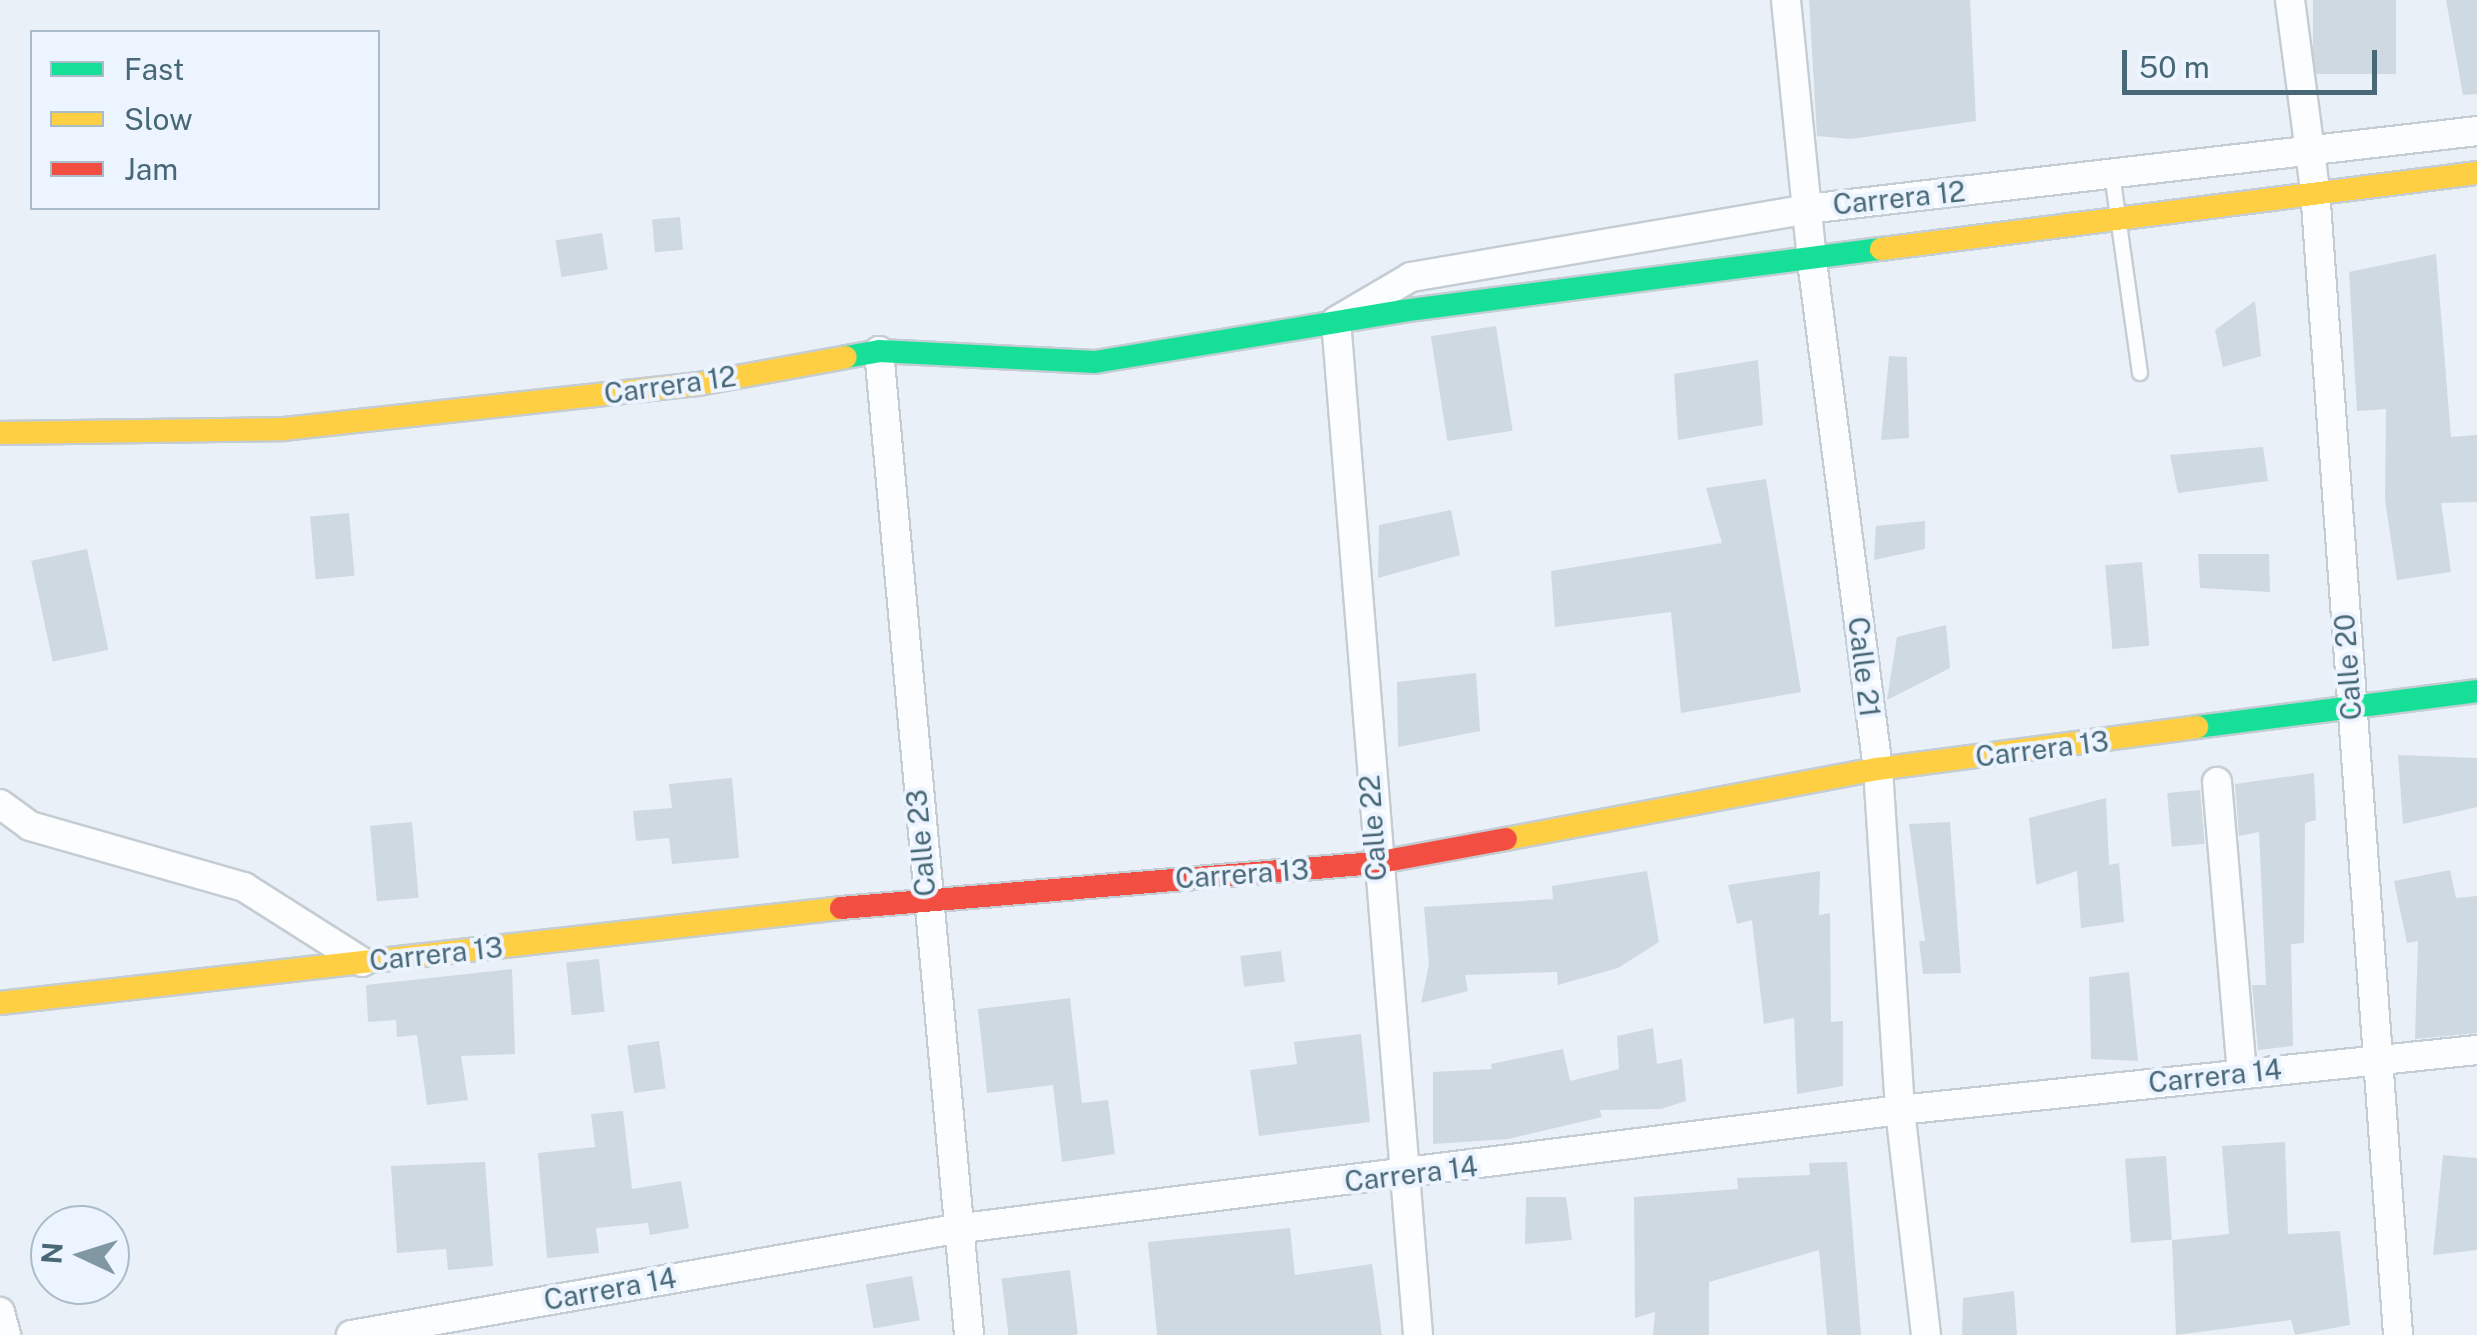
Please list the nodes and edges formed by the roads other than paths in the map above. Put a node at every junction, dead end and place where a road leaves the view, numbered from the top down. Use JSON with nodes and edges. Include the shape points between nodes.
{"nodes":[{"id":1,"x":1786,"y":0,"type":"edge"},
{"id":2,"x":2290,"y":0,"type":"edge"},
{"id":3,"x":2477,"y":131,"type":"edge"},
{"id":4,"x":2308,"y":152,"type":"junction"},
{"id":5,"x":2112,"y":174,"type":"junction"},
{"id":6,"x":2477,"y":174,"type":"edge"},
{"id":7,"x":2314,"y":190,"type":"junction"},
{"id":8,"x":1807,"y":208,"type":"junction"},
{"id":9,"x":2118,"y":219,"type":"junction"},
{"id":10,"x":1812,"y":261,"type":"junction"},
{"id":11,"x":1336,"y":320,"type":"junction"},
{"id":12,"x":879,"y":350,"type":"junction"},
{"id":13,"x":2140,"y":374,"type":"dead end"},
{"id":14,"x":0,"y":433,"type":"edge"},
{"id":15,"x":2477,"y":691,"type":"edge"},
{"id":16,"x":2350,"y":710,"type":"junction"},
{"id":17,"x":1878,"y":769,"type":"junction"},
{"id":18,"x":2217,"y":782,"type":"dead end"},
{"id":19,"x":0,"y":804,"type":"edge"},
{"id":20,"x":1376,"y":863,"type":"junction"},
{"id":21,"x":926,"y":898,"type":"junction"},
{"id":22,"x":362,"y":962,"type":"junction"},
{"id":23,"x":0,"y":1003,"type":"edge"},
{"id":24,"x":2477,"y":1050,"type":"edge"},
{"id":25,"x":2380,"y":1061,"type":"junction"},
{"id":26,"x":2242,"y":1072,"type":"junction"},
{"id":27,"x":1900,"y":1110,"type":"junction"},
{"id":28,"x":1403,"y":1176,"type":"junction"},
{"id":29,"x":955,"y":1229,"type":"junction"},
{"id":30,"x":0,"y":1312,"type":"edge"},
{"id":31,"x":6,"y":1335,"type":"edge"},
{"id":32,"x":351,"y":1335,"type":"edge"},
{"id":33,"x":969,"y":1335,"type":"edge"},
{"id":34,"x":1418,"y":1335,"type":"edge"},
{"id":35,"x":1926,"y":1335,"type":"edge"},
{"id":36,"x":2398,"y":1335,"type":"edge"}],
"edges":[{"from":1,"to":8,"type":"street","name":"Calle 21"},
{"from":2,"to":4,"type":"street","name":"Calle 20"},
{"from":3,"to":4,"type":"street","name":"Carrera 12"},
{"from":4,"to":5,"type":"street","name":"Carrera 12"},
{"from":4,"to":7,"type":"street","name":"Calle 20"},
{"from":5,"to":8,"type":"street","name":"Carrera 12"},
{"from":5,"to":9,"type":"lane"},
{"from":6,"to":7,"type":"street","name":"Carrera 12"},
{"from":7,"to":9,"type":"street","name":"Carrera 12"},
{"from":7,"to":16,"type":"street","name":"Calle 20"},
{"from":8,"to":10,"type":"street","name":"Calle 21"},
{"from":8,"to":11,"type":"street","name":"Carrera 12","via":[[1412,277]]},
{"from":9,"to":10,"type":"street","name":"Carrera 12"},
{"from":9,"to":13,"type":"lane"},
{"from":10,"to":11,"type":"street","name":"Carrera 12"},
{"from":10,"to":17,"type":"street","name":"Calle 21"},
{"from":11,"to":12,"type":"street","name":"Carrera 12","via":[[1094,362]]},
{"from":11,"to":20,"type":"street","name":"Calle 22"},
{"from":12,"to":14,"type":"street","name":"Carrera 12","via":[[698,384],[284,429]]},
{"from":12,"to":21,"type":"street","name":"Calle 23"},
{"from":15,"to":16,"type":"street","name":"Carrera 13"},
{"from":16,"to":17,"type":"street","name":"Carrera 13"},
{"from":16,"to":25,"type":"street","name":"Calle 20"},
{"from":17,"to":20,"type":"street","name":"Carrera 13"},
{"from":17,"to":27,"type":"street","name":"Calle 21"},
{"from":18,"to":26,"type":"street"},
{"from":19,"to":22,"type":"street","via":[[30,826],[244,887]]},
{"from":20,"to":21,"type":"street","name":"Carrera 13"},
{"from":20,"to":28,"type":"street","name":"Calle 22"},
{"from":21,"to":22,"type":"street","name":"Carrera 13"},
{"from":21,"to":29,"type":"street","name":"Calle 23"},
{"from":22,"to":23,"type":"street","name":"Carrera 13"},
{"from":24,"to":25,"type":"street","name":"Carrera 14"},
{"from":25,"to":26,"type":"street","name":"Carrera 14"},
{"from":25,"to":36,"type":"street","name":"Calle 20"},
{"from":26,"to":27,"type":"street","name":"Carrera 14"},
{"from":27,"to":28,"type":"street","name":"Carrera 14"},
{"from":27,"to":35,"type":"street","name":"Calle 21"},
{"from":28,"to":29,"type":"street","name":"Carrera 14"},
{"from":28,"to":34,"type":"street","name":"Calle 22"},
{"from":29,"to":32,"type":"street","name":"Carrera 14"},
{"from":29,"to":33,"type":"street","name":"Calle 23"},
{"from":30,"to":31,"type":"street"}]}
